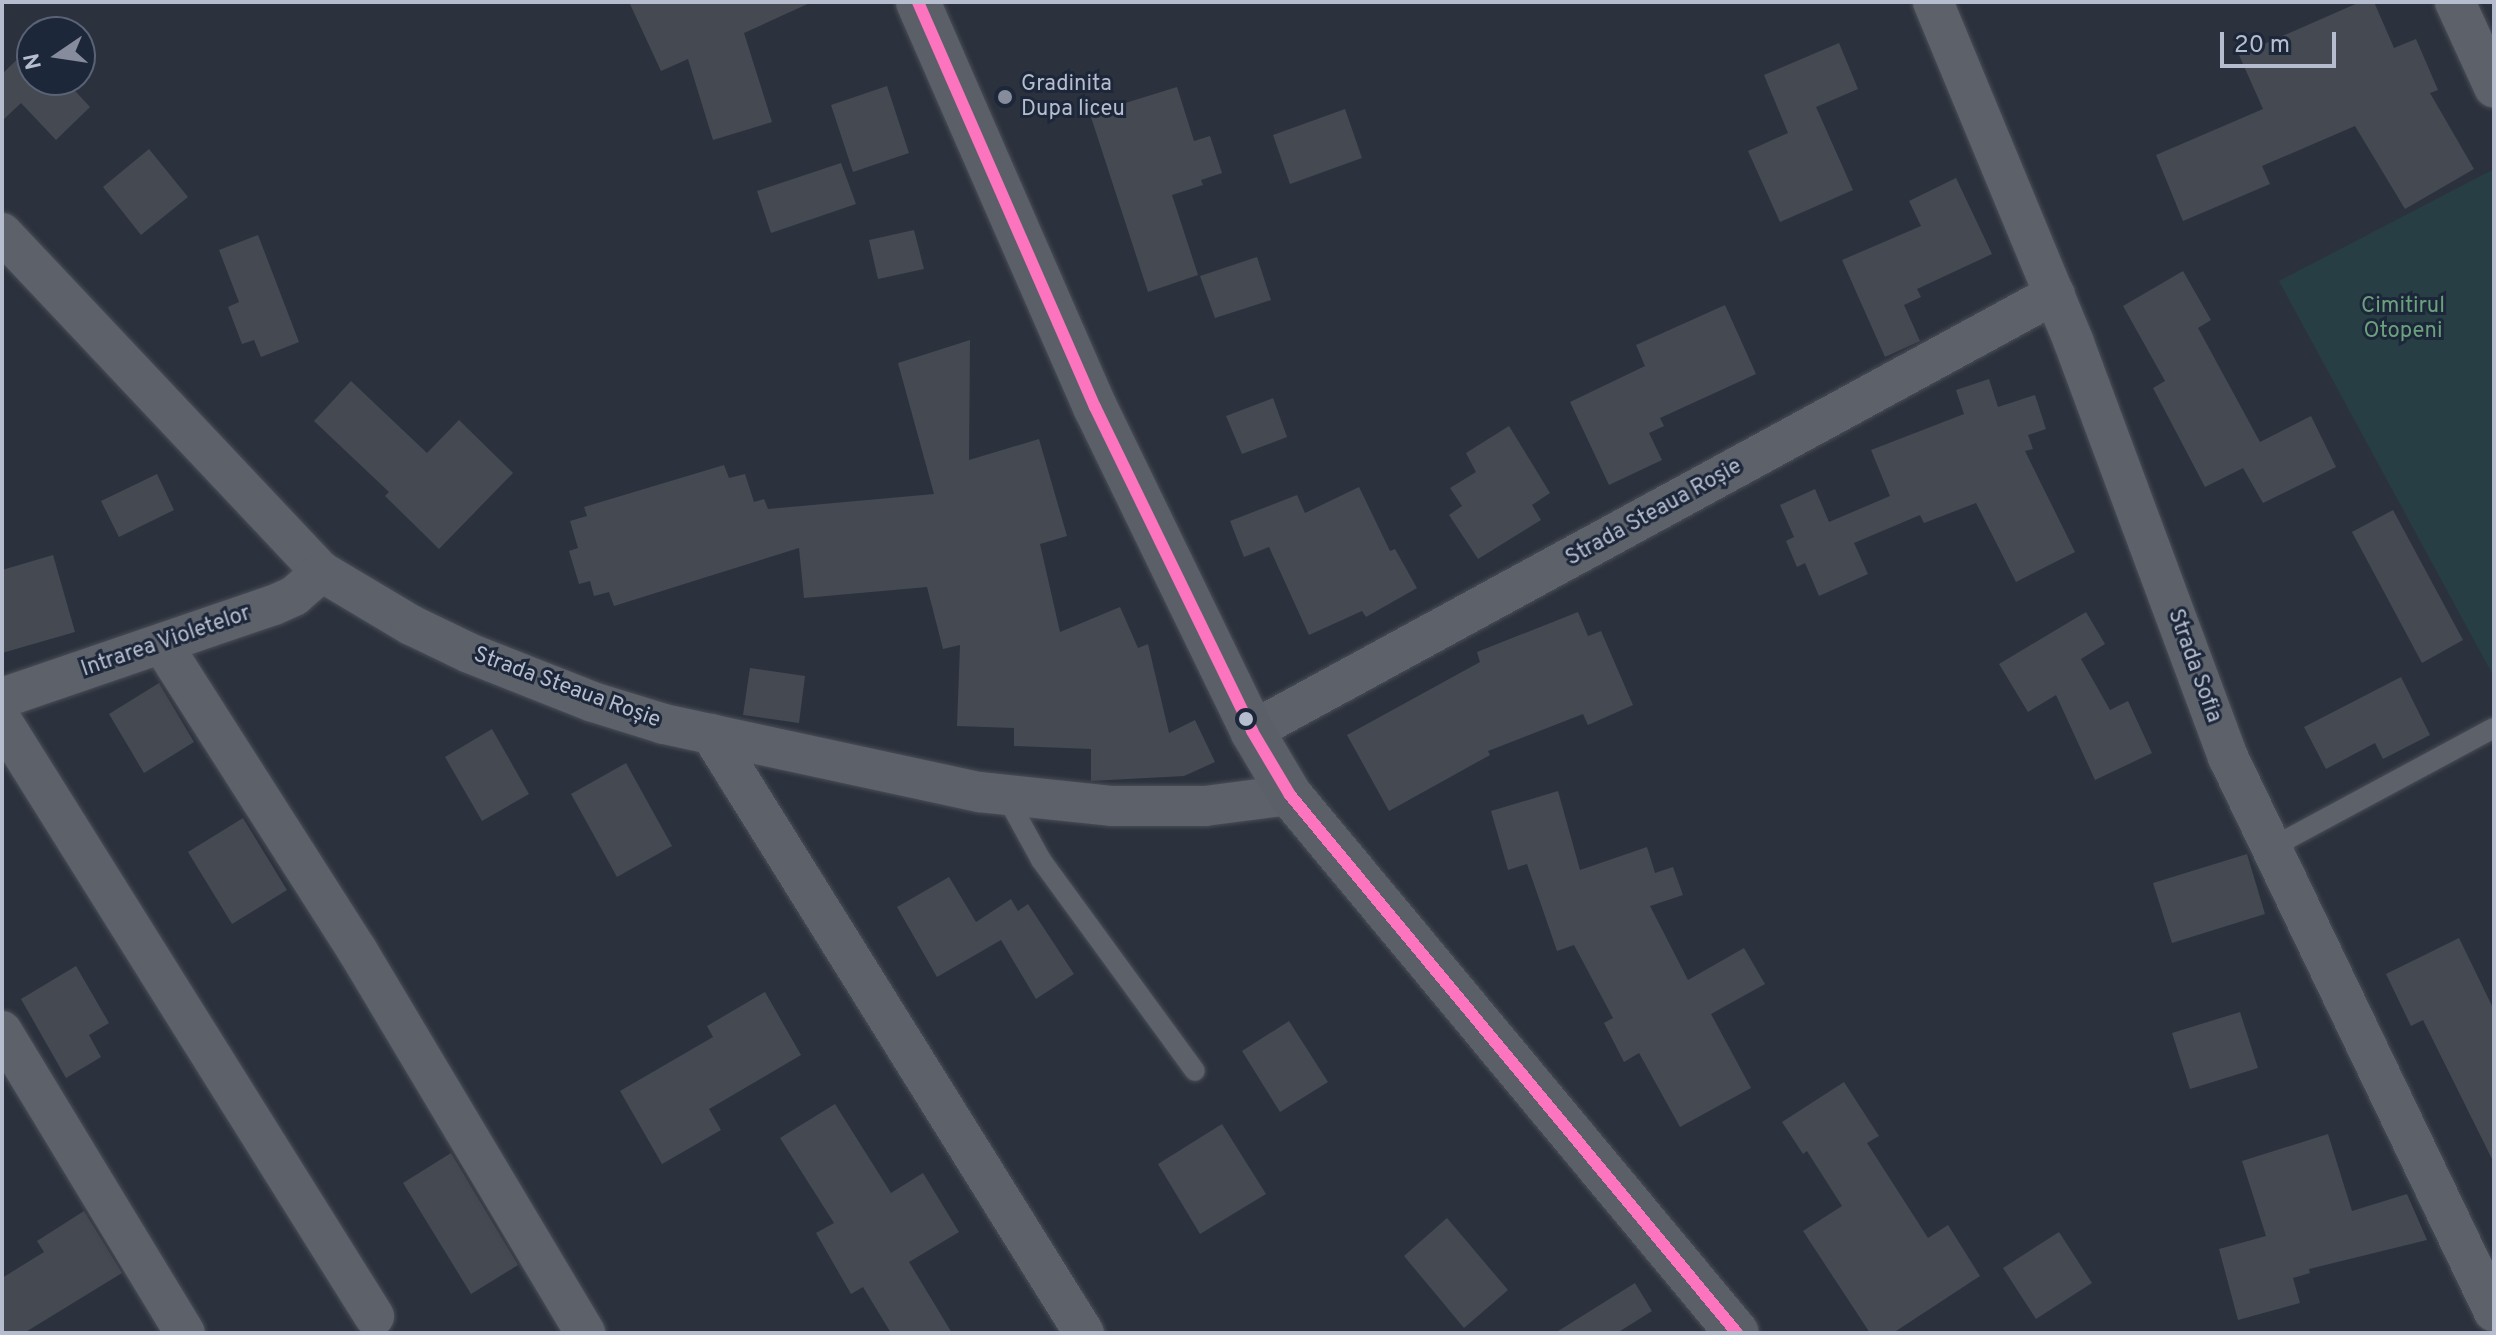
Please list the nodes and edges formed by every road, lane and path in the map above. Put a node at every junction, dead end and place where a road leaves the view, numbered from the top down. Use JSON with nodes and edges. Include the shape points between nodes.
{"nodes":[{"id":1,"x":918,"y":2,"type":"edge"},
{"id":2,"x":1933,"y":2,"type":"edge"},
{"id":3,"x":2455,"y":2,"type":"edge"},
{"id":4,"x":2493,"y":83,"type":"edge"},
{"id":5,"x":2,"y":233,"type":"edge"},
{"id":6,"x":2055,"y":294,"type":"junction"},
{"id":7,"x":322,"y":572,"type":"junction"},
{"id":8,"x":162,"y":644,"type":"junction"},
{"id":9,"x":2,"y":698,"type":"edge"},
{"id":10,"x":2,"y":721,"type":"edge"},
{"id":11,"x":2494,"y":728,"type":"edge"},
{"id":12,"x":1252,"y":731,"type":"junction"},
{"id":13,"x":711,"y":734,"type":"junction"},
{"id":14,"x":1290,"y":795,"type":"junction"},
{"id":15,"x":1006,"y":796,"type":"junction"},
{"id":16,"x":2269,"y":849,"type":"junction"},
{"id":17,"x":2,"y":1031,"type":"edge"},
{"id":18,"x":1195,"y":1071,"type":"dead end"},
{"id":19,"x":2494,"y":1312,"type":"edge"},
{"id":20,"x":374,"y":1316,"type":"dead end"},
{"id":21,"x":185,"y":1333,"type":"edge"},
{"id":22,"x":585,"y":1333,"type":"edge"},
{"id":23,"x":1084,"y":1333,"type":"edge"},
{"id":24,"x":1737,"y":1333,"type":"edge"}],
"edges":[{"from":1,"to":12,"type":"main road","via":[[1095,407]]},
{"from":2,"to":6,"type":"street","name":"Strada Sofia"},
{"from":3,"to":4,"type":"street"},
{"from":5,"to":7,"type":"street","name":"Strada Steaua Roșie"},
{"from":6,"to":12,"type":"street","name":"Strada Steaua Roșie"},
{"from":6,"to":16,"type":"street","name":"Strada Sofia","via":[[2228,757]]},
{"from":7,"to":8,"type":"street","name":"Intrarea Violetelor","via":[[294,596]]},
{"from":7,"to":13,"type":"street","name":"Strada Steaua Roșie","via":[[469,653],[593,702]]},
{"from":8,"to":9,"type":"street","name":"Intrarea Violetelor"},
{"from":8,"to":22,"type":"street","via":[[357,950]]},
{"from":10,"to":20,"type":"street"},
{"from":11,"to":16,"type":"lane"},
{"from":12,"to":14,"type":"main road"},
{"from":13,"to":15,"type":"street","name":"Strada Steaua Roșie"},
{"from":13,"to":23,"type":"street"},
{"from":14,"to":15,"type":"street","name":"Strada Steaua Roșie","via":[[1205,806],[1113,806]]},
{"from":14,"to":24,"type":"main road"},
{"from":15,"to":18,"type":"lane","via":[[1041,860]]},
{"from":16,"to":19,"type":"street","name":"Strada Sofia"},
{"from":17,"to":21,"type":"street"}]}
